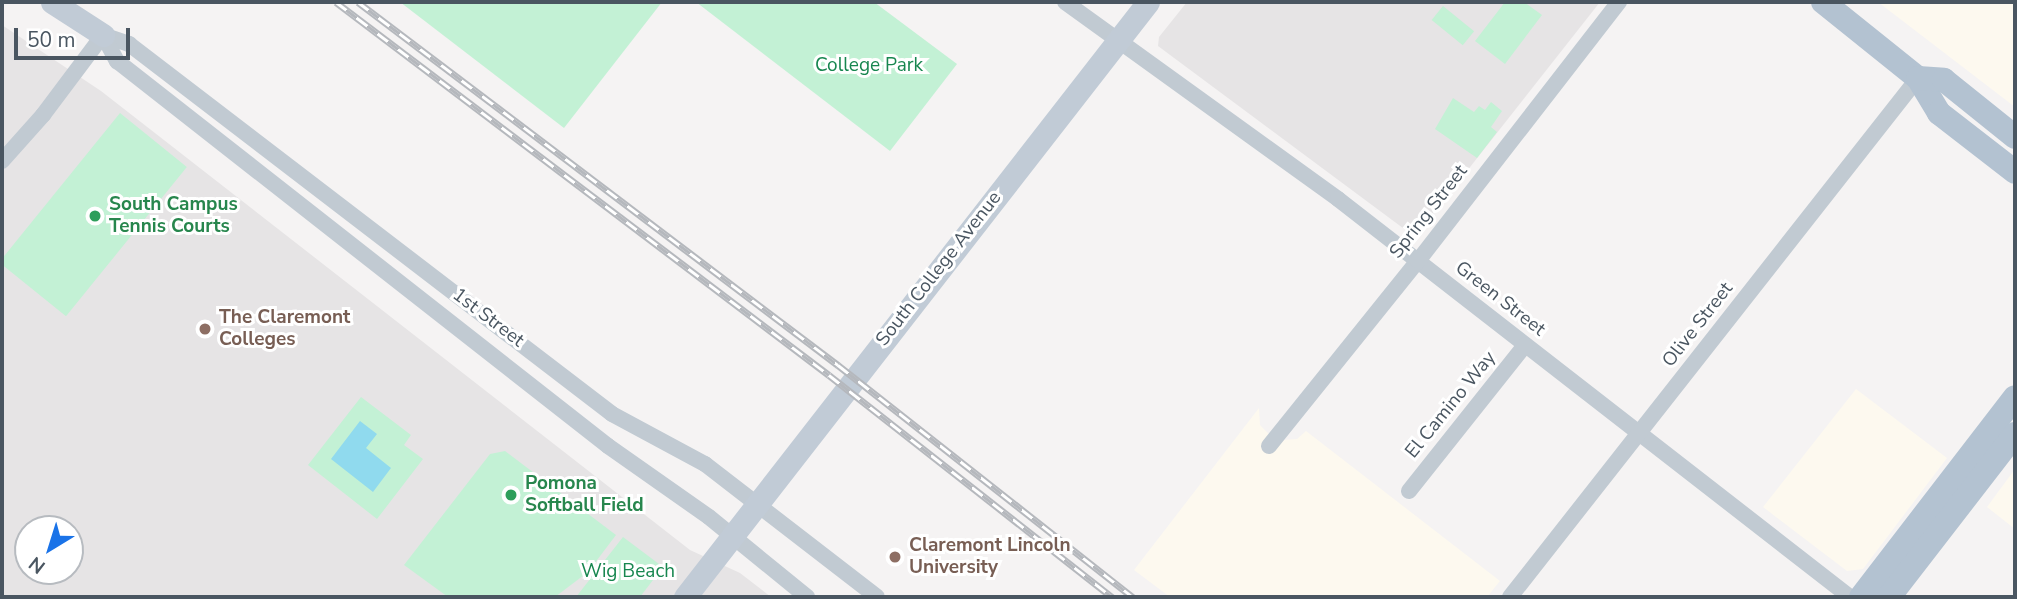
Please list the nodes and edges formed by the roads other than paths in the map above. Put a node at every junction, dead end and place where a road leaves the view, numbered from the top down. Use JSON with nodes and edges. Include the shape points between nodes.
{"nodes":[{"id":1,"x":52,"y":2,"type":"edge"},
{"id":2,"x":1065,"y":2,"type":"edge"},
{"id":3,"x":1148,"y":2,"type":"edge"},
{"id":4,"x":1619,"y":2,"type":"edge"},
{"id":5,"x":1823,"y":2,"type":"edge"},
{"id":6,"x":103,"y":35,"type":"junction"},
{"id":7,"x":1118,"y":41,"type":"junction"},
{"id":8,"x":1918,"y":78,"type":"junction"},
{"id":9,"x":2015,"y":137,"type":"edge"},
{"id":10,"x":2,"y":161,"type":"edge"},
{"id":11,"x":2015,"y":172,"type":"edge"},
{"id":12,"x":1418,"y":261,"type":"junction"},
{"id":13,"x":1525,"y":345,"type":"junction"},
{"id":14,"x":2015,"y":397,"type":"edge"},
{"id":15,"x":2015,"y":434,"type":"edge"},
{"id":16,"x":1639,"y":435,"type":"junction"},
{"id":17,"x":1269,"y":446,"type":"dead end"},
{"id":18,"x":1409,"y":491,"type":"dead end"},
{"id":19,"x":756,"y":505,"type":"junction"},
{"id":20,"x":731,"y":537,"type":"junction"},
{"id":21,"x":685,"y":597,"type":"edge"},
{"id":22,"x":807,"y":597,"type":"edge"},
{"id":23,"x":877,"y":597,"type":"edge"},
{"id":24,"x":1510,"y":597,"type":"edge"},
{"id":25,"x":1850,"y":597,"type":"edge"},
{"id":26,"x":1861,"y":597,"type":"edge"},
{"id":27,"x":1889,"y":597,"type":"edge"}],
"edges":[{"from":1,"to":6,"type":"street","name":"1st Street"},
{"from":2,"to":7,"type":"street","name":"Green Street"},
{"from":3,"to":7,"type":"street","name":"South College Avenue"},
{"from":4,"to":12,"type":"street","name":"Spring Street"},
{"from":5,"to":8,"type":"main road"},
{"from":6,"to":10,"type":"street"},
{"from":6,"to":19,"type":"street","name":"1st Street","via":[[130,44],[612,414],[705,464]]},
{"from":6,"to":20,"type":"street","name":"1st Street","via":[[117,61]]},
{"from":7,"to":12,"type":"street","name":"Green Street"},
{"from":7,"to":19,"type":"street","name":"South College Avenue"},
{"from":8,"to":9,"type":"main road","via":[[1944,80]]},
{"from":8,"to":11,"type":"main road","via":[[1939,113]]},
{"from":8,"to":16,"type":"street","name":"Olive Street"},
{"from":12,"to":13,"type":"street","name":"Green Street"},
{"from":12,"to":17,"type":"street","name":"Spring Street"},
{"from":13,"to":16,"type":"street","name":"Green Street"},
{"from":13,"to":18,"type":"street","name":"El Camino Way"},
{"from":14,"to":26,"type":"main road"},
{"from":15,"to":27,"type":"main road"},
{"from":16,"to":24,"type":"street","name":"Olive Street"},
{"from":16,"to":25,"type":"street","name":"Green Street"},
{"from":19,"to":20,"type":"street","name":"South College Avenue"},
{"from":19,"to":23,"type":"street","name":"1st Street"},
{"from":20,"to":21,"type":"street","name":"South College Avenue"},
{"from":20,"to":22,"type":"street","name":"1st Street"}]}
